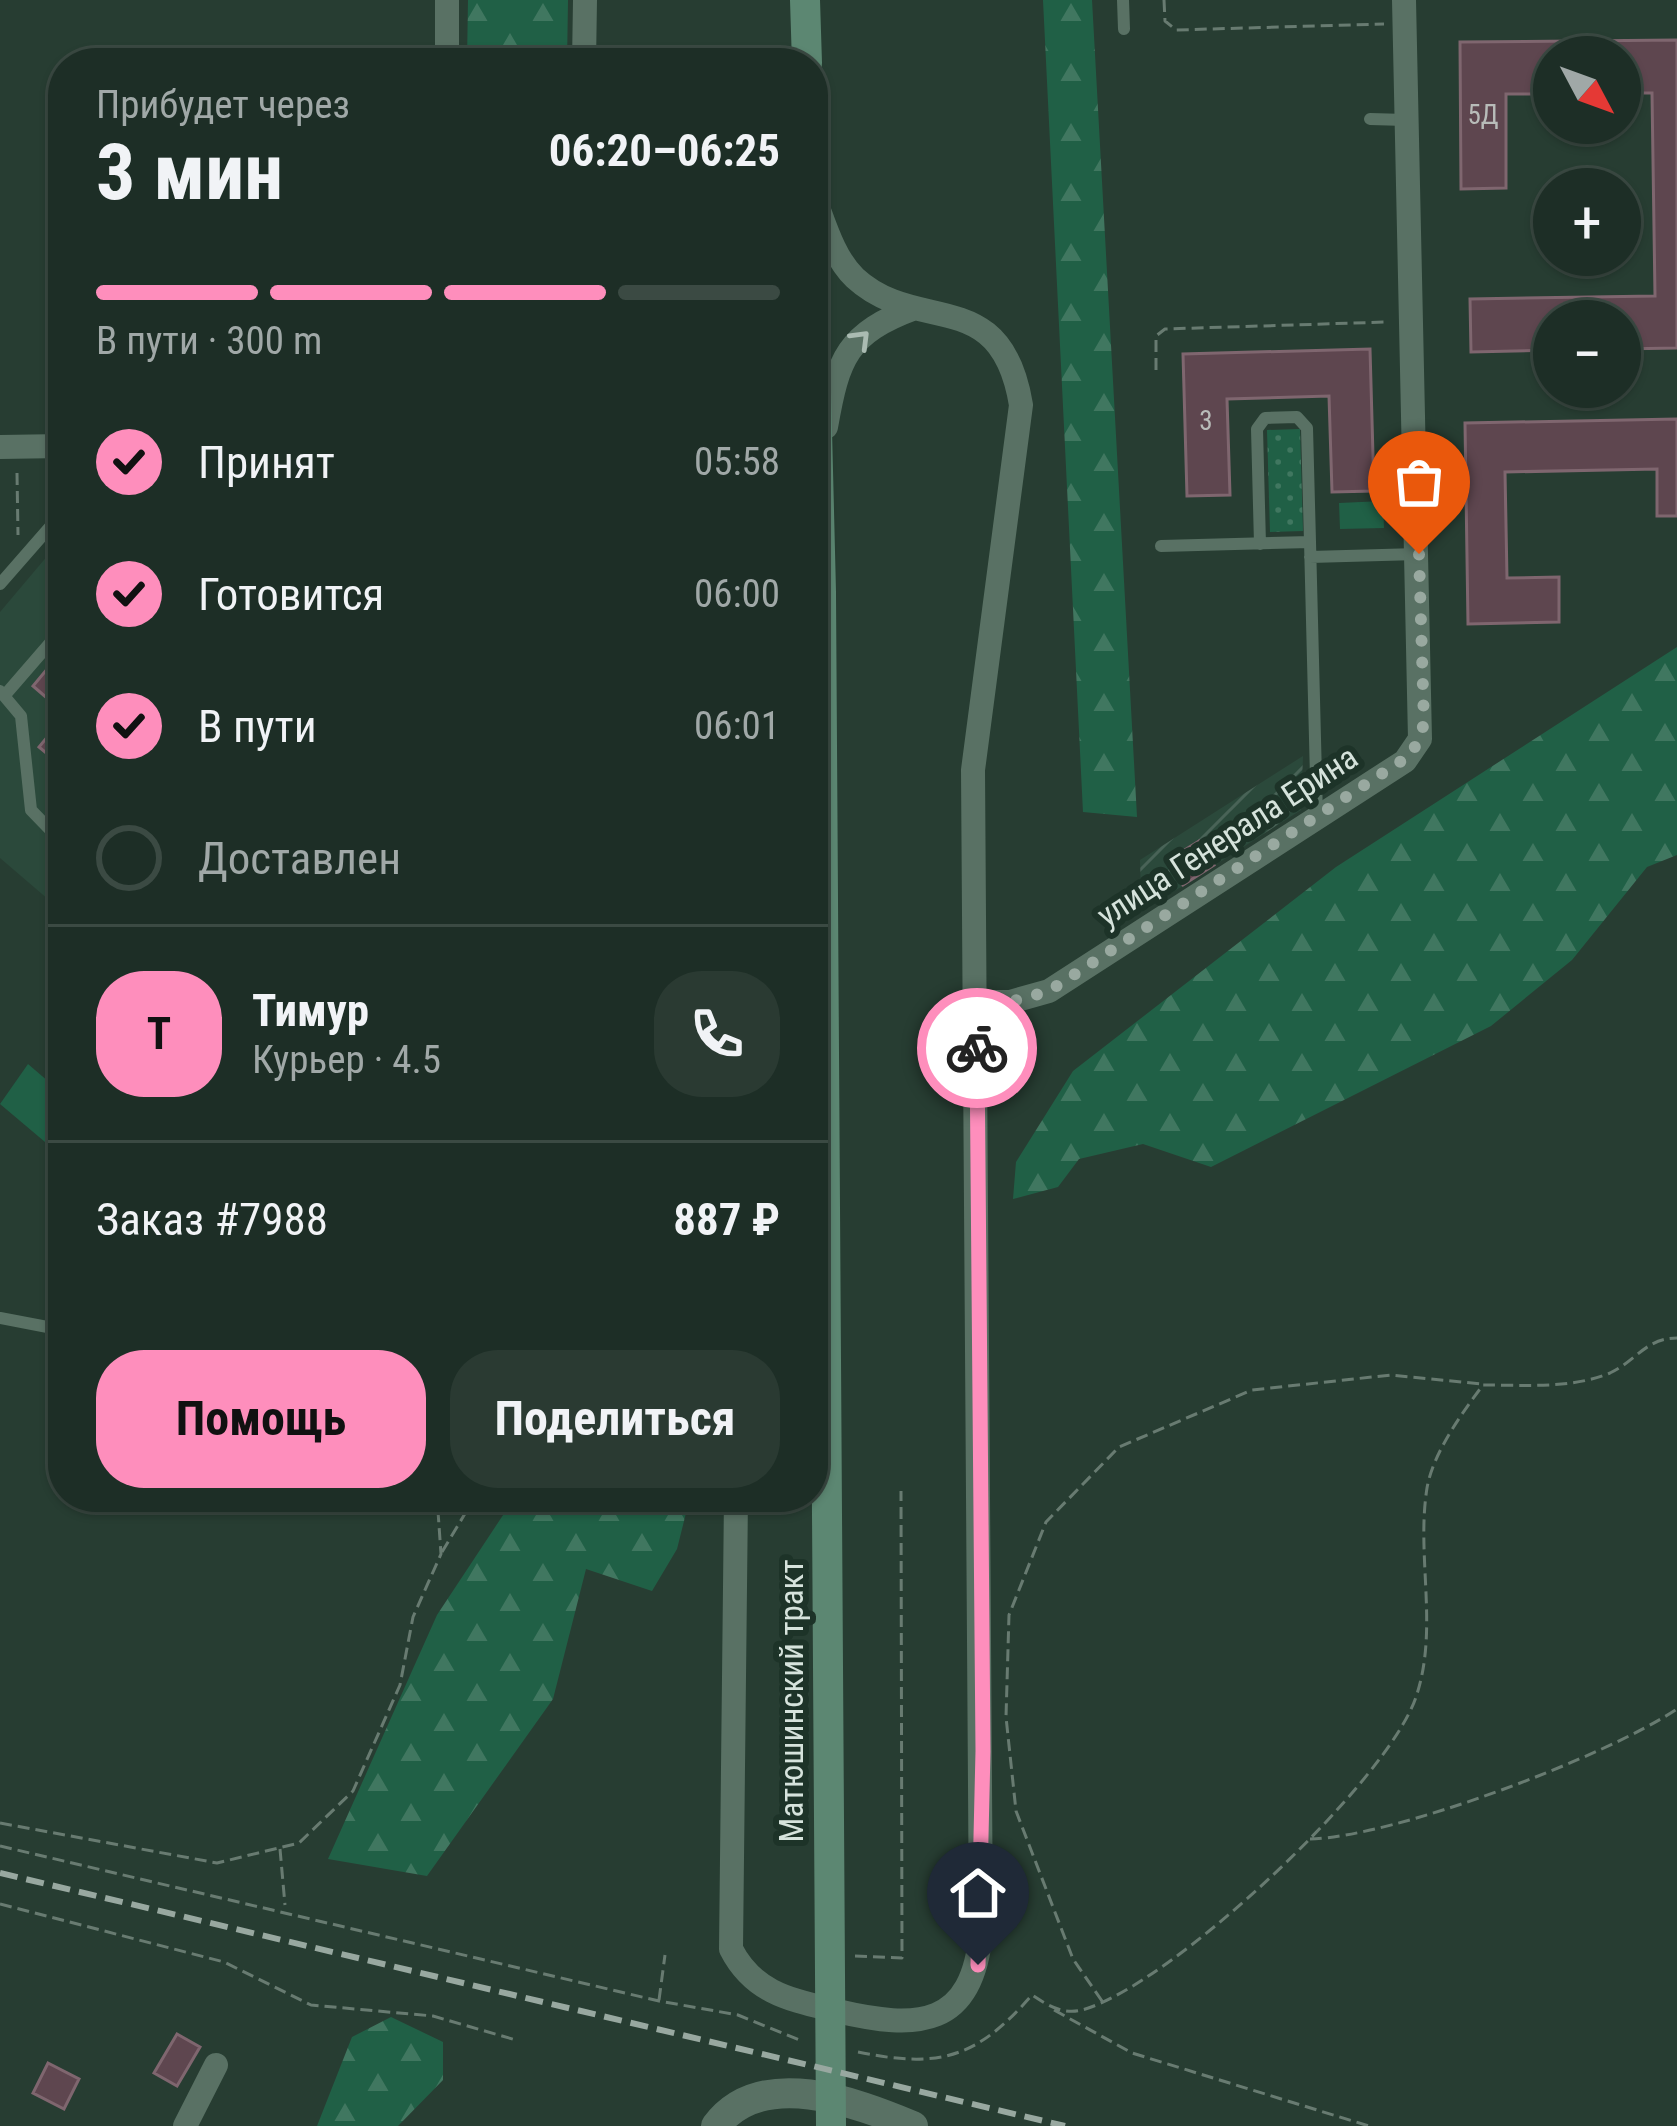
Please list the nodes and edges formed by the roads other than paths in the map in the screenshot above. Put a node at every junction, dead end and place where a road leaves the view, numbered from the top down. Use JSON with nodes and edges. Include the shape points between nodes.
{"nodes":[{"id":1,"x":447,"y":0,"type":"edge"},
{"id":2,"x":586,"y":0,"type":"edge"},
{"id":3,"x":805,"y":0,"type":"edge"},
{"id":4,"x":1123,"y":0,"type":"edge"},
{"id":5,"x":1404,"y":12,"type":"edge"},
{"id":6,"x":1124,"y":29,"type":"dead end"},
{"id":7,"x":446,"y":48,"type":"edge"},
{"id":8,"x":584,"y":48,"type":"edge"},
{"id":9,"x":807,"y":48,"type":"edge"},
{"id":10,"x":1370,"y":119,"type":"dead end"},
{"id":11,"x":1407,"y":120,"type":"junction"},
{"id":12,"x":828,"y":228,"type":"edge"},
{"id":13,"x":915,"y":308,"type":"junction"},
{"id":14,"x":828,"y":414,"type":"edge"},
{"id":15,"x":48,"y":446,"type":"edge"},
{"id":16,"x":8,"y":447,"type":"edge"},
{"id":17,"x":48,"y":529,"type":"edge"},
{"id":18,"x":1260,"y":544,"type":"junction"},
{"id":19,"x":1161,"y":547,"type":"dead end"},
{"id":20,"x":1310,"y":550,"type":"junction"},
{"id":21,"x":1419,"y":554,"type":"junction"},
{"id":22,"x":0,"y":584,"type":"edge"},
{"id":23,"x":48,"y":644,"type":"edge"},
{"id":24,"x":3,"y":693,"type":"edge"},
{"id":25,"x":1317,"y":817,"type":"junction"},
{"id":26,"x":48,"y":827,"type":"edge"},
{"id":27,"x":976,"y":1002,"type":"junction"},
{"id":28,"x":0,"y":1318,"type":"edge"},
{"id":29,"x":48,"y":1327,"type":"edge"},
{"id":30,"x":736,"y":1512,"type":"edge"},
{"id":31,"x":826,"y":1512,"type":"edge"},
{"id":32,"x":216,"y":2065,"type":"dead end"},
{"id":33,"x":185,"y":2126,"type":"edge"},
{"id":34,"x":716,"y":2126,"type":"edge"},
{"id":35,"x":830,"y":2126,"type":"edge"},
{"id":36,"x":913,"y":2126,"type":"edge"}],
"edges":[{"from":1,"to":7,"type":"street"},
{"from":2,"to":8,"type":"street"},
{"from":3,"to":9,"type":"main road"},
{"from":4,"to":6,"type":"lane"},
{"from":5,"to":11,"type":"street","name":"улица Генерала Ерина"},
{"from":10,"to":11,"type":"lane"},
{"from":11,"to":21,"type":"street","name":"улица Генерала Ерина"},
{"from":12,"to":13,"type":"street","via":[[846,268],[875,292]]},
{"from":14,"to":13,"type":"street","one_way":true,"via":[[843,359],[868,328]]},
{"from":13,"to":27,"type":"street","via":[[957,315],[994,341],[1021,405],[974,770]]},
{"from":15,"to":16,"type":"street"},
{"from":17,"to":22,"type":"lane"},
{"from":18,"to":19,"type":"lane"},
{"from":18,"to":20,"type":"lane"},
{"from":18,"to":20,"type":"lane","via":[[1257,429],[1265,418],[1298,417],[1307,428]]},
{"from":20,"to":21,"type":"lane"},
{"from":20,"to":25,"type":"lane"},
{"from":21,"to":25,"type":"street","name":"улица Генерала Ерина","via":[[1420,739],[1405,761]]},
{"from":23,"to":24,"type":"lane"},
{"from":24,"to":26,"type":"lane","via":[[21,716],[29,806]]},
{"from":25,"to":27,"type":"street","name":"улица Генерала Ерина","via":[[1049,991]]},
{"from":27,"to":30,"type":"street","via":[[981,1931],[970,1986],[923,2020],[884,2022],[784,1998],[751,1979],[731,1949]]},
{"from":28,"to":29,"type":"lane"},
{"from":31,"to":35,"type":"main road","name":"Матюшинский тракт"},
{"from":32,"to":33,"type":"street"},
{"from":34,"to":36,"type":"street","via":[[747,2099],[785,2091]]}]}
